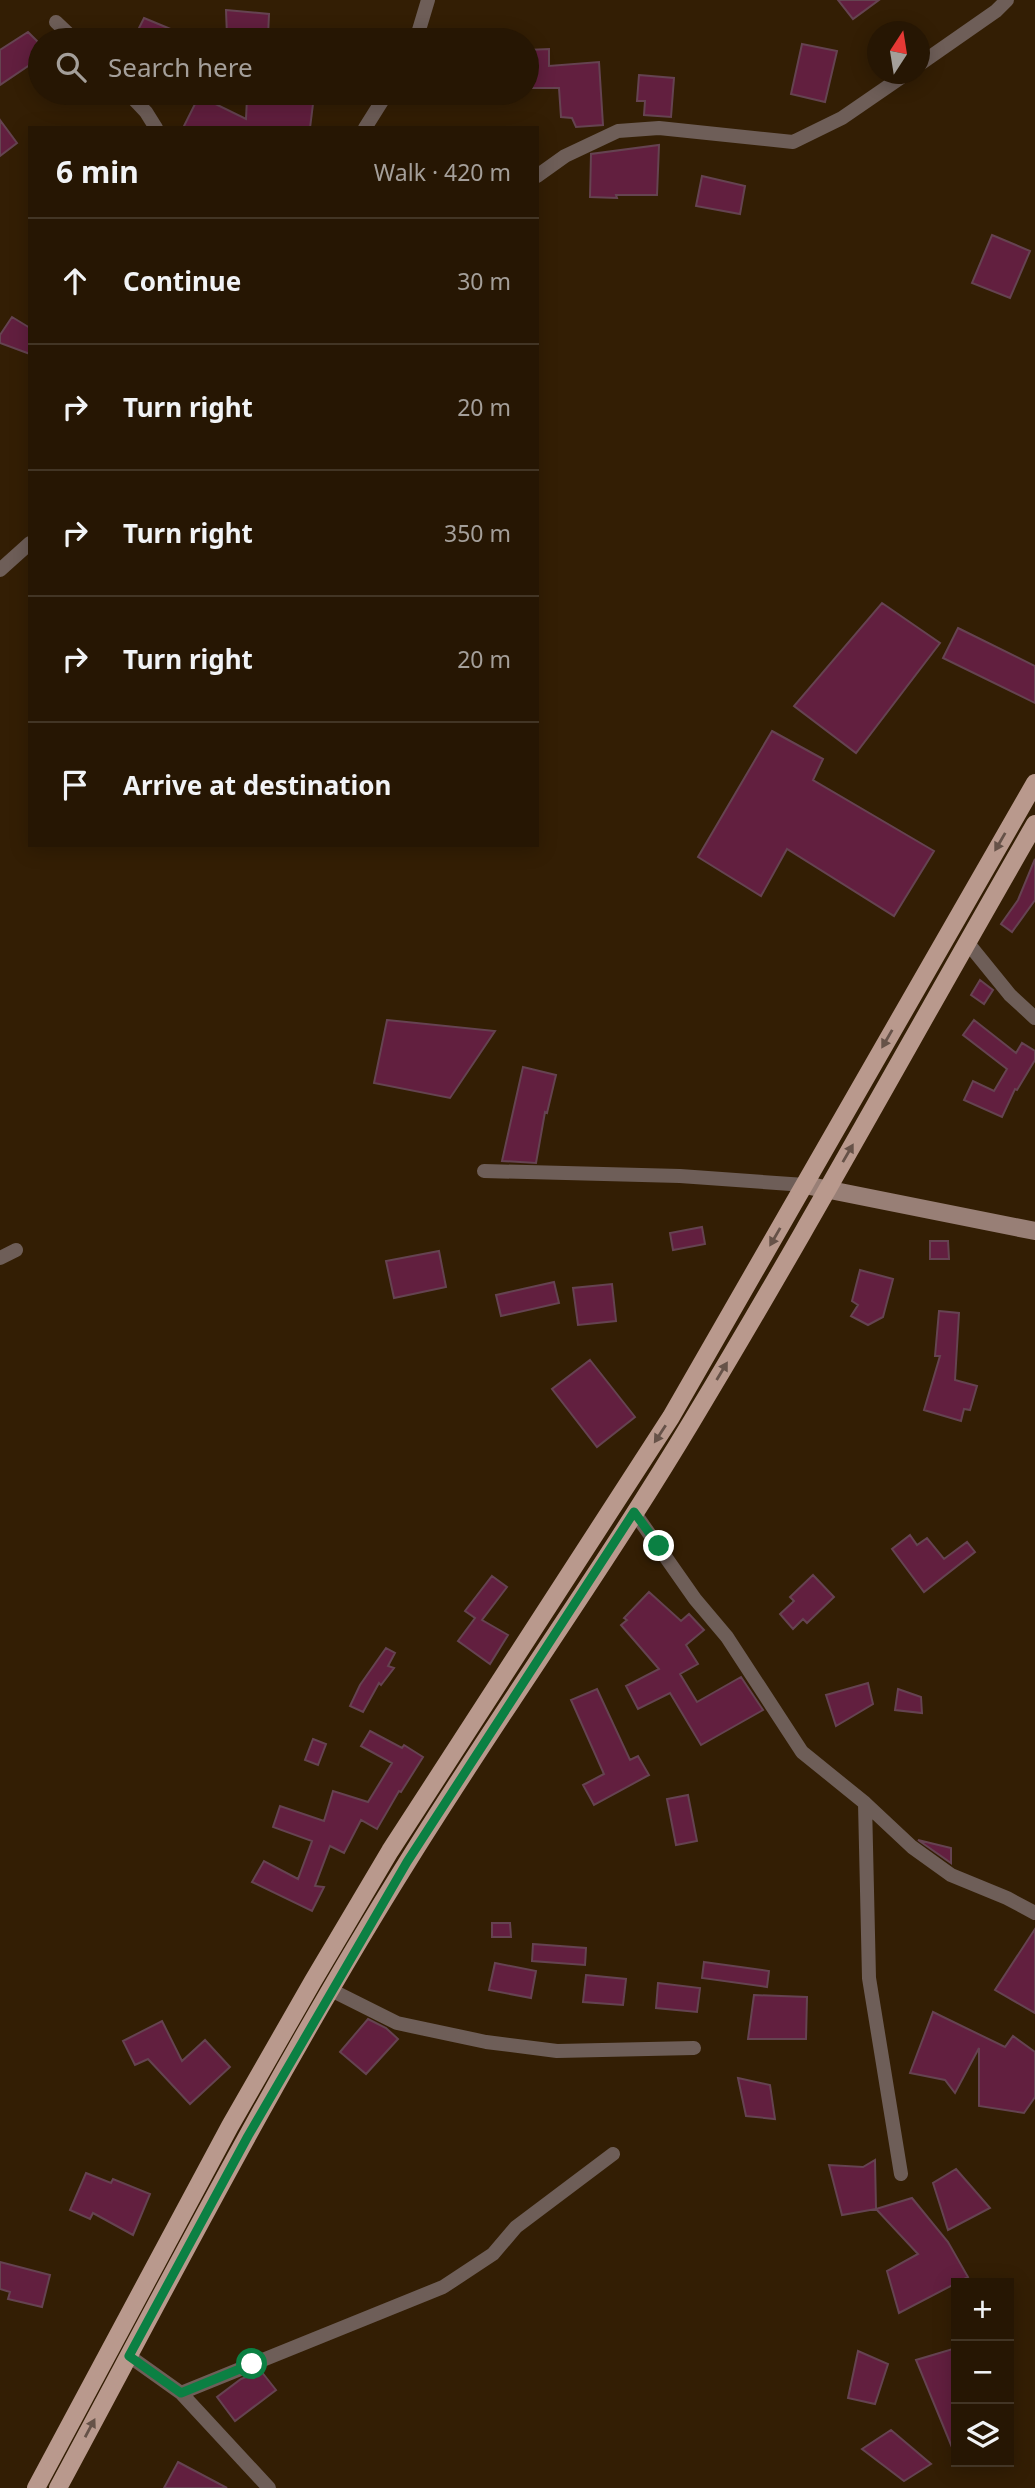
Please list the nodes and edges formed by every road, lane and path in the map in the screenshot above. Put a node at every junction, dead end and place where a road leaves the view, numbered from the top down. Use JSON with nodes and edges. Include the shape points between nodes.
{"nodes":[{"id":1,"x":428,"y":0,"type":"edge"},
{"id":2,"x":1007,"y":0,"type":"edge"},
{"id":3,"x":56,"y":22,"type":"dead end"},
{"id":4,"x":62,"y":28,"type":"edge"},
{"id":5,"x":420,"y":28,"type":"edge"},
{"id":6,"x":930,"y":56,"type":"edge"},
{"id":7,"x":891,"y":84,"type":"edge"},
{"id":8,"x":139,"y":105,"type":"edge"},
{"id":9,"x":379,"y":105,"type":"edge"},
{"id":10,"x":155,"y":126,"type":"edge"},
{"id":11,"x":366,"y":126,"type":"edge"},
{"id":12,"x":539,"y":175,"type":"edge"},
{"id":13,"x":28,"y":545,"type":"edge"},
{"id":14,"x":0,"y":570,"type":"edge"},
{"id":15,"x":1035,"y":783,"type":"edge"},
{"id":16,"x":1035,"y":824,"type":"edge"},
{"id":17,"x":967,"y":942,"type":"junction"},
{"id":18,"x":1035,"y":1018,"type":"edge"},
{"id":19,"x":484,"y":1171,"type":"dead end"},
{"id":20,"x":805,"y":1185,"type":"junction"},
{"id":21,"x":828,"y":1189,"type":"junction"},
{"id":22,"x":1035,"y":1231,"type":"edge"},
{"id":23,"x":16,"y":1250,"type":"dead end"},
{"id":24,"x":0,"y":1258,"type":"edge"},
{"id":25,"x":634,"y":1512,"type":"junction"},
{"id":26,"x":865,"y":1802,"type":"junction"},
{"id":27,"x":390,"y":1851,"type":"junction"},
{"id":28,"x":407,"y":1862,"type":"junction"},
{"id":29,"x":1035,"y":1913,"type":"edge"},
{"id":30,"x":331,"y":1990,"type":"junction"},
{"id":31,"x":694,"y":2048,"type":"dead end"},
{"id":32,"x":613,"y":2154,"type":"dead end"},
{"id":33,"x":901,"y":2174,"type":"dead end"},
{"id":34,"x":129,"y":2356,"type":"junction"},
{"id":35,"x":181,"y":2393,"type":"junction"},
{"id":36,"x":36,"y":2488,"type":"edge"},
{"id":37,"x":58,"y":2488,"type":"edge"},
{"id":38,"x":269,"y":2488,"type":"edge"}],
"edges":[{"from":1,"to":5,"type":"street"},
{"from":2,"to":6,"type":"street"},
{"from":3,"to":4,"type":"street"},
{"from":7,"to":12,"type":"street","via":[[842,118],[793,142],[659,128],[618,131],[565,156]]},
{"from":8,"to":10,"type":"street"},
{"from":9,"to":11,"type":"street"},
{"from":13,"to":14,"type":"street"},
{"from":15,"to":20,"type":"main road","one_way":true},
{"from":16,"to":17,"type":"main road"},
{"from":17,"to":18,"type":"street"},
{"from":21,"to":17,"type":"main road","one_way":true},
{"from":19,"to":20,"type":"street","via":[[680,1175]]},
{"from":20,"to":21,"type":"street"},
{"from":20,"to":27,"type":"main road","one_way":true,"via":[[671,1417]]},
{"from":21,"to":22,"type":"street"},
{"from":25,"to":21,"type":"main road","one_way":true},
{"from":23,"to":24,"type":"street"},
{"from":25,"to":26,"type":"street","via":[[727,1637],[803,1752]]},
{"from":25,"to":28,"type":"main road"},
{"from":26,"to":29,"type":"street","via":[[912,1847],[951,1875]]},
{"from":26,"to":33,"type":"street","via":[[869,1978]]},
{"from":27,"to":28,"type":"main road"},
{"from":27,"to":36,"type":"main road","via":[[230,2126]]},
{"from":28,"to":30,"type":"main road"},
{"from":30,"to":31,"type":"street","via":[[397,2024],[486,2042],[557,2051]]},
{"from":30,"to":34,"type":"main road"},
{"from":32,"to":35,"type":"street","via":[[516,2227],[493,2254],[443,2287]]},
{"from":34,"to":35,"type":"street"},
{"from":37,"to":34,"type":"main road","one_way":true},
{"from":35,"to":38,"type":"street"}]}
